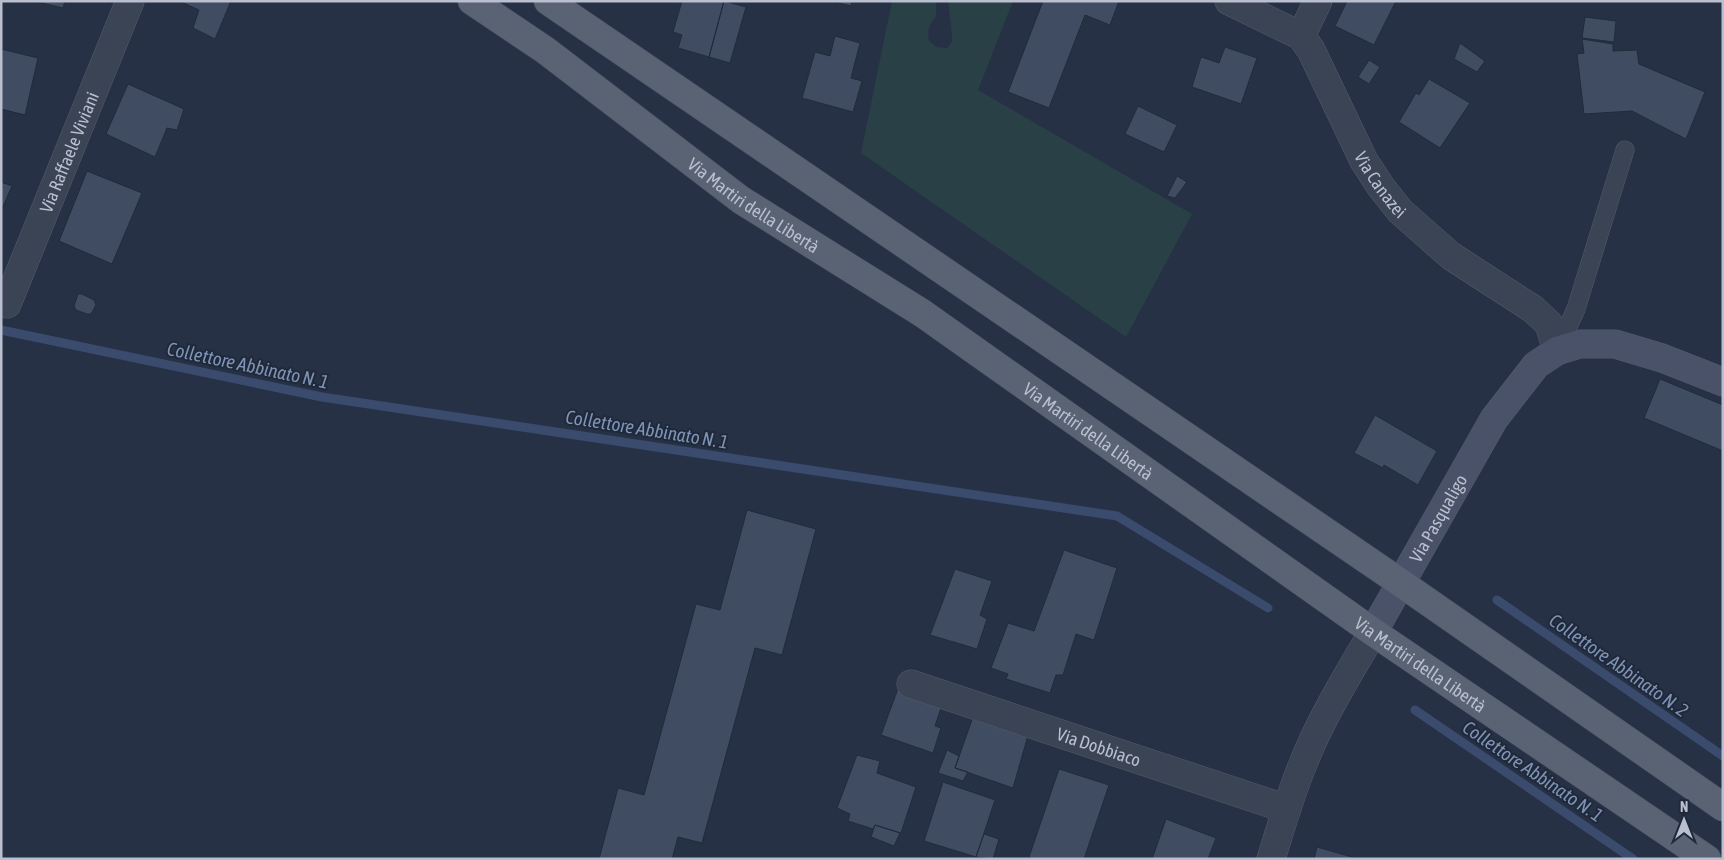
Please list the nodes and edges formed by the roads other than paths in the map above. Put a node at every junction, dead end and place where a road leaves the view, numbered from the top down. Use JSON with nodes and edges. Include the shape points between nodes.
{"nodes":[{"id":1,"x":130,"y":1,"type":"edge"},
{"id":2,"x":472,"y":1,"type":"edge"},
{"id":3,"x":548,"y":1,"type":"edge"},
{"id":4,"x":1229,"y":1,"type":"edge"},
{"id":5,"x":1318,"y":1,"type":"edge"},
{"id":6,"x":1301,"y":36,"type":"junction"},
{"id":7,"x":1625,"y":150,"type":"dead end"},
{"id":8,"x":8,"y":304,"type":"dead end"},
{"id":9,"x":1557,"y":351,"type":"junction"},
{"id":10,"x":1723,"y":382,"type":"edge"},
{"id":11,"x":1401,"y":583,"type":"junction"},
{"id":12,"x":1373,"y":632,"type":"junction"},
{"id":13,"x":911,"y":684,"type":"dead end"},
{"id":14,"x":1723,"y":807,"type":"edge"},
{"id":15,"x":1287,"y":809,"type":"junction"},
{"id":16,"x":1272,"y":859,"type":"edge"},
{"id":17,"x":1707,"y":859,"type":"edge"}],
"edges":[{"from":1,"to":8,"type":"street","name":"Via Raffaele Viviani"},
{"from":2,"to":12,"type":"main road","name":"Via Martiri della Libertà","via":[[545,50],[741,200],[922,313]]},
{"from":3,"to":11,"type":"main road"},
{"from":4,"to":6,"type":"street"},
{"from":5,"to":6,"type":"street"},
{"from":6,"to":9,"type":"street","name":"Via Canazei","via":[[1381,188],[1400,211],[1451,256],[1533,309],[1549,324]]},
{"from":7,"to":9,"type":"lane","via":[[1576,309]]},
{"from":9,"to":10,"type":"street","name":"Via Pasqualigo","via":[[1580,344],[1615,344]]},
{"from":9,"to":11,"type":"street","name":"Via Pasqualigo","via":[[1536,364],[1494,419]]},
{"from":11,"to":12,"type":"street","name":"Via Pasqualigo"},
{"from":11,"to":14,"type":"main road"},
{"from":12,"to":15,"type":"street","name":"Via Pasqualigo","via":[[1322,722]]},
{"from":12,"to":17,"type":"main road","name":"Via Martiri della Libertà"},
{"from":13,"to":15,"type":"street","name":"Via Dobbiaco"},
{"from":15,"to":16,"type":"street","name":"Via Pasqualigo"}]}
